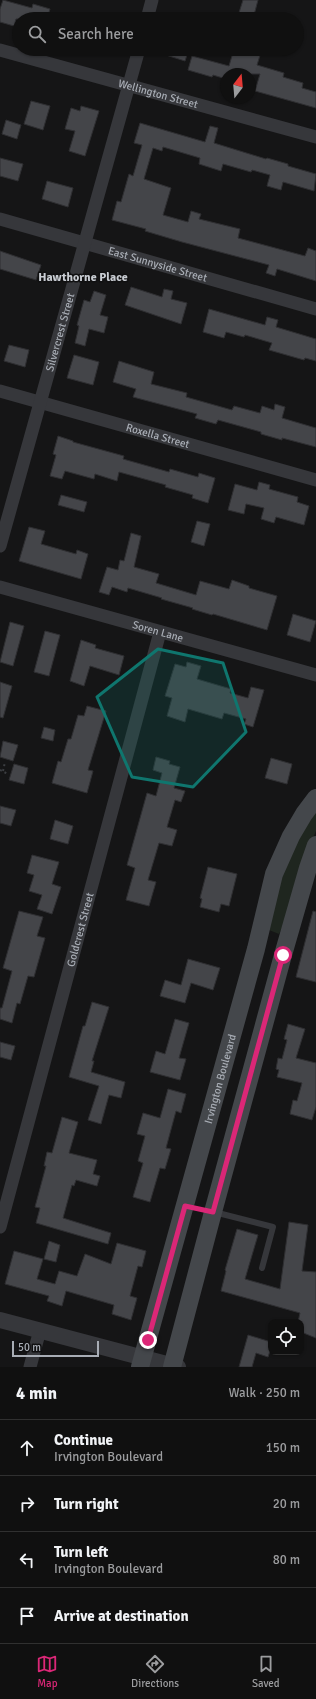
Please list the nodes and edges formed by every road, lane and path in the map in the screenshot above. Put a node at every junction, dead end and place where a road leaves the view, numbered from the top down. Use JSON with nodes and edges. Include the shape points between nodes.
{"nodes":[{"id":1,"x":152,"y":0,"type":"edge"},
{"id":2,"x":149,"y":12,"type":"edge"},
{"id":3,"x":0,"y":50,"type":"edge"},
{"id":4,"x":12,"y":53,"type":"edge"},
{"id":5,"x":22,"y":56,"type":"edge"},
{"id":6,"x":137,"y":56,"type":"edge"},
{"id":7,"x":130,"y":86,"type":"junction"},
{"id":8,"x":316,"y":137,"type":"edge"},
{"id":9,"x":0,"y":219,"type":"edge"},
{"id":10,"x":85,"y":244,"type":"junction"},
{"id":11,"x":316,"y":309,"type":"edge"},
{"id":12,"x":0,"y":391,"type":"edge"},
{"id":13,"x":40,"y":402,"type":"junction"},
{"id":14,"x":316,"y":480,"type":"edge"},
{"id":15,"x":0,"y":546,"type":"edge"},
{"id":16,"x":0,"y":587,"type":"edge"},
{"id":17,"x":160,"y":632,"type":"junction"},
{"id":18,"x":316,"y":675,"type":"edge"},
{"id":19,"x":5,"y":762,"type":"dead end"},
{"id":20,"x":2,"y":770,"type":"edge"},
{"id":21,"x":8,"y":774,"type":"dead end"},
{"id":22,"x":316,"y":798,"type":"edge"},
{"id":23,"x":316,"y":845,"type":"edge"},
{"id":24,"x":256,"y":949,"type":"junction"},
{"id":25,"x":283,"y":955,"type":"junction"},
{"id":26,"x":185,"y":1206,"type":"junction"},
{"id":27,"x":213,"y":1212,"type":"junction"},
{"id":28,"x":0,"y":1227,"type":"edge"},
{"id":29,"x":262,"y":1268,"type":"dead end"},
{"id":30,"x":0,"y":1320,"type":"edge"},
{"id":31,"x":40,"y":1330,"type":"junction"},
{"id":32,"x":141,"y":1363,"type":"edge"},
{"id":33,"x":174,"y":1366,"type":"edge"},
{"id":34,"x":30,"y":1367,"type":"edge"}],
"edges":[{"from":1,"to":2,"type":"street"},
{"from":3,"to":4,"type":"street","name":"Wellington Street"},
{"from":5,"to":7,"type":"street","name":"Wellington Street"},
{"from":6,"to":7,"type":"street","name":"Silvercrest Street"},
{"from":7,"to":8,"type":"street","name":"Wellington Street"},
{"from":7,"to":10,"type":"street","name":"Silvercrest Street"},
{"from":9,"to":10,"type":"street","name":"East Sunnyside Street"},
{"from":10,"to":11,"type":"street","name":"East Sunnyside Street"},
{"from":10,"to":13,"type":"street","name":"Silvercrest Street"},
{"from":12,"to":13,"type":"street","name":"Roxella Street"},
{"from":13,"to":14,"type":"street","name":"Roxella Street"},
{"from":13,"to":15,"type":"street","name":"Silvercrest Street"},
{"from":16,"to":17,"type":"street","name":"Soren Lane"},
{"from":17,"to":18,"type":"street","name":"Soren Lane"},
{"from":17,"to":28,"type":"street","name":"Goldcrest Street"},
{"from":19,"to":20,"type":"path"},
{"from":20,"to":21,"type":"path"},
{"from":22,"to":24,"type":"main road","name":"Irvington Boulevard","via":[[291,836],[274,874]]},
{"from":23,"to":25,"type":"main road"},
{"from":24,"to":25,"type":"main road"},
{"from":24,"to":26,"type":"main road","name":"Irvington Boulevard"},
{"from":25,"to":27,"type":"main road"},
{"from":26,"to":27,"type":"main road"},
{"from":26,"to":32,"type":"main road","name":"Irvington Boulevard"},
{"from":27,"to":29,"type":"lane","via":[[272,1227]]},
{"from":27,"to":33,"type":"main road"},
{"from":30,"to":31,"type":"street"},
{"from":31,"to":32,"type":"street"},
{"from":31,"to":34,"type":"street"},
{"from":32,"to":33,"type":"street"}]}
